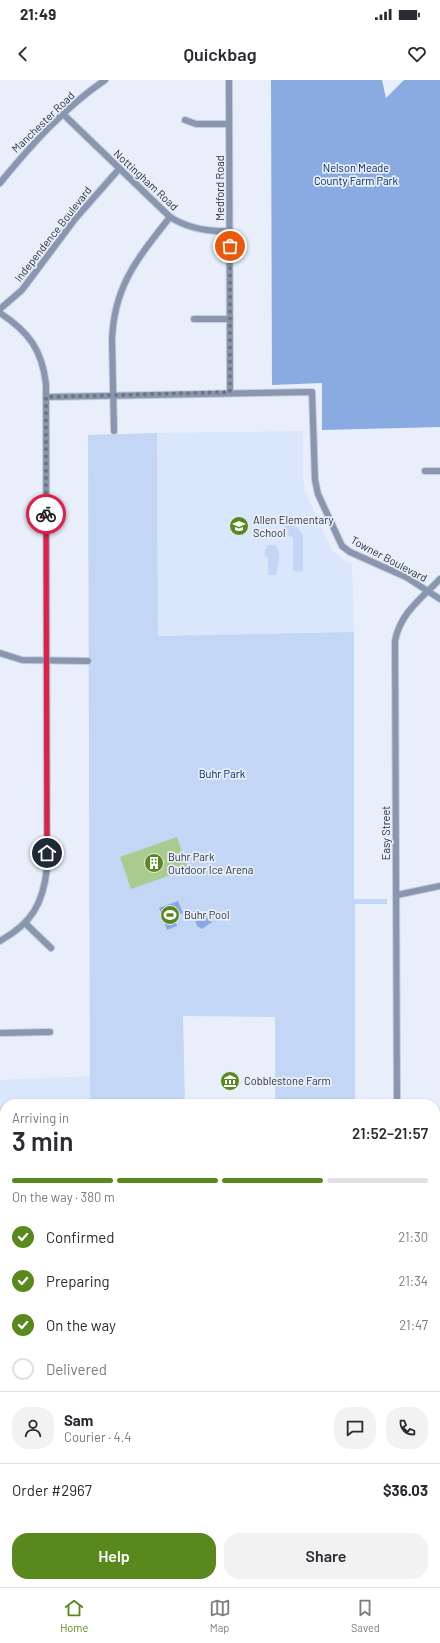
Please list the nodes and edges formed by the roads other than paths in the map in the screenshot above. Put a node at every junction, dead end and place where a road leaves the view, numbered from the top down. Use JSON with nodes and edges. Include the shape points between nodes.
{"nodes":[{"id":1,"x":105,"y":80,"type":"edge"},
{"id":2,"x":229,"y":80,"type":"edge"},
{"id":3,"x":63,"y":114,"type":"junction"},
{"id":4,"x":185,"y":120,"type":"dead end"},
{"id":5,"x":229,"y":124,"type":"junction"},
{"id":6,"x":119,"y":169,"type":"junction"},
{"id":7,"x":0,"y":183,"type":"edge"},
{"id":8,"x":170,"y":216,"type":"junction"},
{"id":9,"x":230,"y":231,"type":"junction"},
{"id":10,"x":0,"y":309,"type":"edge"},
{"id":11,"x":0,"y":313,"type":"edge"},
{"id":12,"x":194,"y":319,"type":"dead end"},
{"id":13,"x":230,"y":319,"type":"junction"},
{"id":14,"x":230,"y":392,"type":"junction"},
{"id":15,"x":113,"y":396,"type":"junction"},
{"id":16,"x":46,"y":397,"type":"junction"},
{"id":17,"x":114,"y":432,"type":"dead end"},
{"id":18,"x":425,"y":471,"type":"dead end"},
{"id":19,"x":440,"y":471,"type":"edge"},
{"id":20,"x":440,"y":579,"type":"edge"},
{"id":21,"x":428,"y":591,"type":"junction"},
{"id":22,"x":440,"y":599,"type":"edge"},
{"id":23,"x":0,"y":653,"type":"edge"},
{"id":24,"x":46,"y":661,"type":"junction"},
{"id":25,"x":88,"y":661,"type":"dead end"},
{"id":26,"x":440,"y":886,"type":"edge"},
{"id":27,"x":397,"y":895,"type":"junction"},
{"id":28,"x":25,"y":923,"type":"junction"},
{"id":29,"x":0,"y":941,"type":"edge"},
{"id":30,"x":51,"y":948,"type":"dead end"},
{"id":31,"x":50,"y":1032,"type":"dead end"},
{"id":32,"x":0,"y":1033,"type":"edge"},
{"id":33,"x":397,"y":1099,"type":"edge"}],
"edges":[{"from":1,"to":3,"type":"street","name":"Manchester Road"},
{"from":2,"to":5,"type":"street","name":"Medford Road"},
{"from":3,"to":6,"type":"street","name":"Nottingham Road"},
{"from":3,"to":7,"type":"street","name":"Manchester Road","via":[[22,155]]},
{"from":4,"to":5,"type":"street","via":[[196,124]]},
{"from":5,"to":9,"type":"street","name":"Medford Road"},
{"from":6,"to":8,"type":"street","name":"Nottingham Road"},
{"from":6,"to":10,"type":"street","name":"Independence Boulevard","via":[[75,219],[22,290]]},
{"from":8,"to":9,"type":"street","name":"Nottingham Road","via":[[200,230]]},
{"from":8,"to":15,"type":"street","via":[[136,262],[122,289],[113,327]]},
{"from":9,"to":13,"type":"street","name":"Medford Road"},
{"from":11,"to":16,"type":"street","via":[[23,330],[38,351],[44,372]]},
{"from":12,"to":13,"type":"street"},
{"from":13,"to":14,"type":"street","name":"Medford Road"},
{"from":14,"to":15,"type":"street"},
{"from":14,"to":21,"type":"street","name":"Towner Boulevard","via":[[312,392],[315,480],[318,494],[342,546],[406,577]]},
{"from":15,"to":16,"type":"street"},
{"from":15,"to":17,"type":"street"},
{"from":16,"to":24,"type":"street"},
{"from":18,"to":19,"type":"street"},
{"from":20,"to":21,"type":"street","name":"Easy Street"},
{"from":21,"to":22,"type":"street","name":"Towner Boulevard"},
{"from":21,"to":27,"type":"street","name":"Easy Street","via":[[404,616],[396,641]]},
{"from":23,"to":24,"type":"street","via":[[22,660]]},
{"from":24,"to":25,"type":"street"},
{"from":24,"to":28,"type":"street","via":[[47,868],[43,893]]},
{"from":26,"to":27,"type":"street"},
{"from":27,"to":33,"type":"street","name":"Easy Street"},
{"from":28,"to":29,"type":"street"},
{"from":28,"to":30,"type":"street"},
{"from":31,"to":32,"type":"street"}]}
